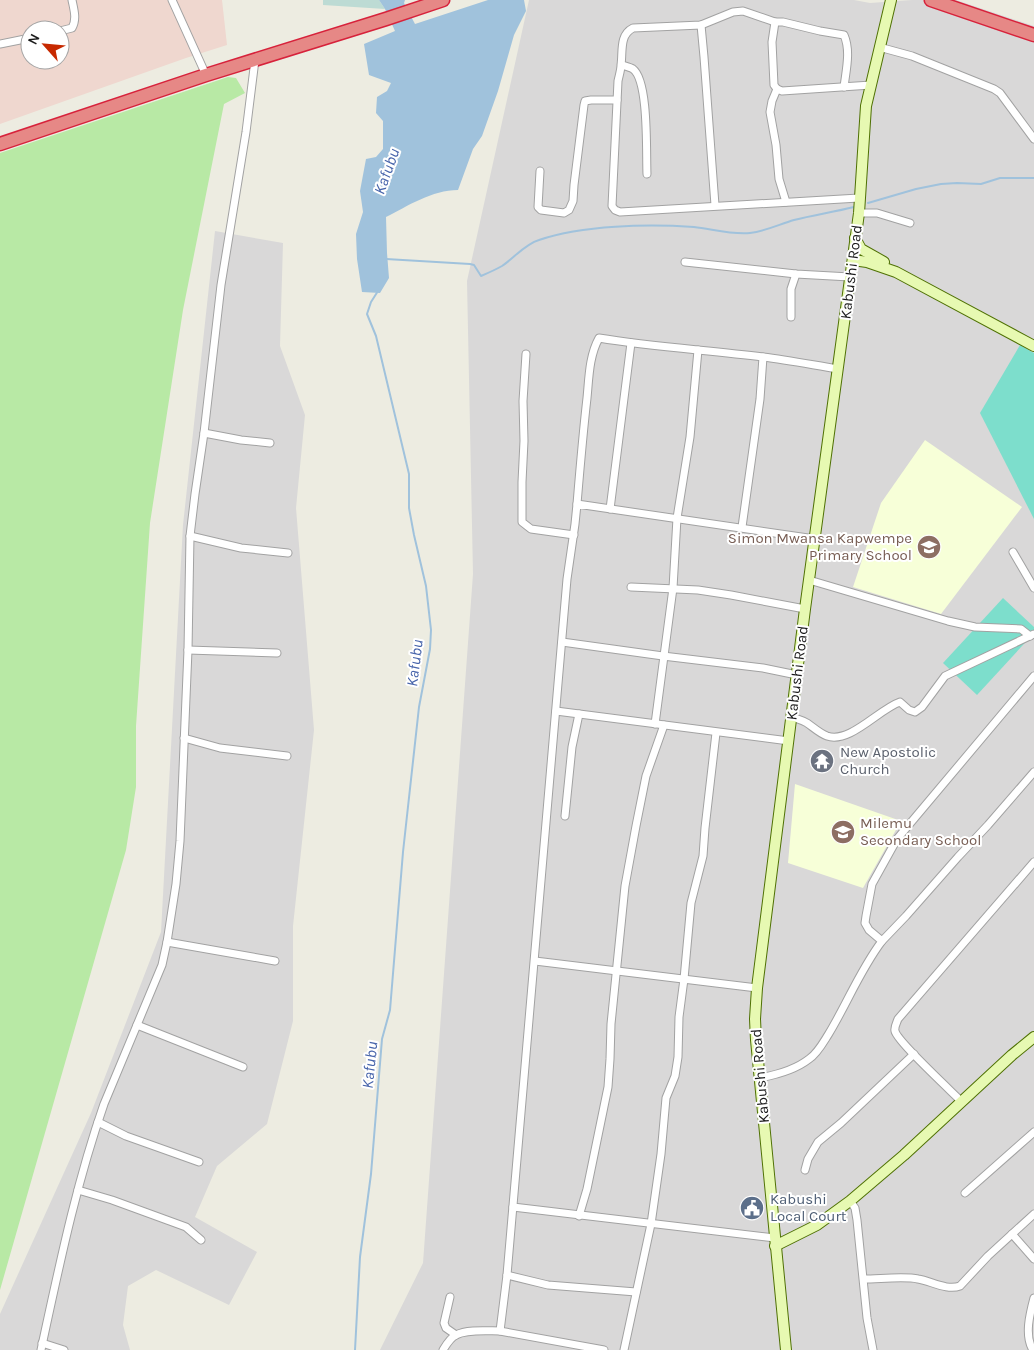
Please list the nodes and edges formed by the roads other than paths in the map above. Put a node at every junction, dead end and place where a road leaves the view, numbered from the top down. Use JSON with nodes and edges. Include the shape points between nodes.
{"nodes":[{"id":1,"x":72,"y":0,"type":"edge"},
{"id":2,"x":172,"y":0,"type":"edge"},
{"id":3,"x":442,"y":0,"type":"edge"},
{"id":4,"x":891,"y":0,"type":"edge"},
{"id":5,"x":931,"y":0,"type":"edge"},
{"id":6,"x":775,"y":22,"type":"junction"},
{"id":7,"x":700,"y":25,"type":"junction"},
{"id":8,"x":70,"y":28,"type":"edge"},
{"id":9,"x":1034,"y":35,"type":"edge"},
{"id":10,"x":20,"y":40,"type":"edge"},
{"id":11,"x":0,"y":44,"type":"edge"},
{"id":12,"x":879,"y":47,"type":"junction"},
{"id":13,"x":255,"y":60,"type":"junction"},
{"id":14,"x":622,"y":64,"type":"junction"},
{"id":15,"x":206,"y":75,"type":"junction"},
{"id":16,"x":871,"y":85,"type":"junction"},
{"id":17,"x":844,"y":86,"type":"junction"},
{"id":18,"x":777,"y":89,"type":"junction"},
{"id":19,"x":617,"y":100,"type":"junction"},
{"id":20,"x":1034,"y":139,"type":"edge"},
{"id":21,"x":0,"y":144,"type":"edge"},
{"id":22,"x":540,"y":171,"type":"dead end"},
{"id":23,"x":648,"y":174,"type":"dead end"},
{"id":24,"x":859,"y":198,"type":"junction"},
{"id":25,"x":786,"y":202,"type":"junction"},
{"id":26,"x":715,"y":205,"type":"junction"},
{"id":27,"x":859,"y":212,"type":"junction"},
{"id":28,"x":910,"y":223,"type":"dead end"},
{"id":29,"x":855,"y":238,"type":"junction"},
{"id":30,"x":853,"y":260,"type":"junction"},
{"id":31,"x":685,"y":262,"type":"dead end"},
{"id":32,"x":896,"y":272,"type":"junction"},
{"id":33,"x":796,"y":274,"type":"junction"},
{"id":34,"x":850,"y":277,"type":"junction"},
{"id":35,"x":791,"y":317,"type":"dead end"},
{"id":36,"x":632,"y":343,"type":"junction"},
{"id":37,"x":1034,"y":346,"type":"edge"},
{"id":38,"x":698,"y":350,"type":"junction"},
{"id":39,"x":526,"y":354,"type":"dead end"},
{"id":40,"x":763,"y":357,"type":"junction"},
{"id":41,"x":838,"y":369,"type":"junction"},
{"id":42,"x":204,"y":433,"type":"junction"},
{"id":43,"x":270,"y":443,"type":"dead end"},
{"id":44,"x":577,"y":504,"type":"junction"},
{"id":45,"x":610,"y":508,"type":"junction"},
{"id":46,"x":677,"y":518,"type":"junction"},
{"id":47,"x":742,"y":527,"type":"junction"},
{"id":48,"x":574,"y":535,"type":"junction"},
{"id":49,"x":190,"y":536,"type":"junction"},
{"id":50,"x":815,"y":539,"type":"junction"},
{"id":51,"x":1014,"y":552,"type":"dead end"},
{"id":52,"x":288,"y":553,"type":"dead end"},
{"id":53,"x":809,"y":580,"type":"junction"},
{"id":54,"x":631,"y":587,"type":"dead end"},
{"id":55,"x":673,"y":588,"type":"junction"},
{"id":56,"x":1034,"y":588,"type":"edge"},
{"id":57,"x":805,"y":609,"type":"junction"},
{"id":58,"x":1032,"y":635,"type":"edge"},
{"id":59,"x":562,"y":642,"type":"junction"},
{"id":60,"x":188,"y":650,"type":"junction"},
{"id":61,"x":278,"y":653,"type":"dead end"},
{"id":62,"x":663,"y":656,"type":"junction"},
{"id":63,"x":797,"y":675,"type":"junction"},
{"id":64,"x":1034,"y":676,"type":"edge"},
{"id":65,"x":556,"y":711,"type":"junction"},
{"id":66,"x":579,"y":714,"type":"junction"},
{"id":67,"x":792,"y":718,"type":"junction"},
{"id":68,"x":655,"y":724,"type":"junction"},
{"id":69,"x":664,"y":725,"type":"junction"},
{"id":70,"x":716,"y":733,"type":"junction"},
{"id":71,"x":184,"y":738,"type":"junction"},
{"id":72,"x":789,"y":742,"type":"junction"},
{"id":73,"x":287,"y":756,"type":"dead end"},
{"id":74,"x":1034,"y":772,"type":"edge"},
{"id":75,"x":566,"y":816,"type":"dead end"},
{"id":76,"x":1034,"y":862,"type":"edge"},
{"id":77,"x":167,"y":942,"type":"junction"},
{"id":78,"x":882,"y":942,"type":"junction"},
{"id":79,"x":275,"y":961,"type":"dead end"},
{"id":80,"x":535,"y":961,"type":"junction"},
{"id":81,"x":616,"y":970,"type":"junction"},
{"id":82,"x":684,"y":979,"type":"junction"},
{"id":83,"x":757,"y":988,"type":"junction"},
{"id":84,"x":137,"y":1025,"type":"junction"},
{"id":85,"x":1034,"y":1037,"type":"edge"},
{"id":86,"x":914,"y":1054,"type":"junction"},
{"id":87,"x":243,"y":1067,"type":"dead end"},
{"id":88,"x":759,"y":1078,"type":"junction"},
{"id":89,"x":962,"y":1102,"type":"junction"},
{"id":90,"x":98,"y":1122,"type":"junction"},
{"id":91,"x":1034,"y":1132,"type":"edge"},
{"id":92,"x":199,"y":1162,"type":"dead end"},
{"id":93,"x":805,"y":1170,"type":"dead end"},
{"id":94,"x":78,"y":1190,"type":"junction"},
{"id":95,"x":965,"y":1193,"type":"dead end"},
{"id":96,"x":850,"y":1201,"type":"junction"},
{"id":97,"x":513,"y":1207,"type":"junction"},
{"id":98,"x":1034,"y":1214,"type":"edge"},
{"id":99,"x":579,"y":1216,"type":"junction"},
{"id":100,"x":651,"y":1224,"type":"junction"},
{"id":101,"x":1012,"y":1234,"type":"junction"},
{"id":102,"x":201,"y":1240,"type":"dead end"},
{"id":103,"x":775,"y":1242,"type":"junction"},
{"id":104,"x":1034,"y":1259,"type":"edge"},
{"id":105,"x":507,"y":1275,"type":"junction"},
{"id":106,"x":864,"y":1279,"type":"junction"},
{"id":107,"x":636,"y":1292,"type":"junction"},
{"id":108,"x":450,"y":1297,"type":"dead end"},
{"id":109,"x":1034,"y":1298,"type":"edge"},
{"id":110,"x":500,"y":1332,"type":"junction"},
{"id":111,"x":456,"y":1335,"type":"junction"},
{"id":112,"x":41,"y":1346,"type":"edge"},
{"id":113,"x":64,"y":1350,"type":"edge"},
{"id":114,"x":443,"y":1350,"type":"edge"},
{"id":115,"x":604,"y":1350,"type":"edge"},
{"id":116,"x":624,"y":1350,"type":"edge"},
{"id":117,"x":786,"y":1350,"type":"edge"},
{"id":118,"x":873,"y":1350,"type":"edge"},
{"id":119,"x":1033,"y":1350,"type":"edge"}],
"edges":[{"from":1,"to":8,"type":"street","via":[[76,18]]},
{"from":2,"to":15,"type":"street"},
{"from":3,"to":13,"type":"highway"},
{"from":4,"to":12,"type":"main road","name":"Kabushi Road"},
{"from":5,"to":9,"type":"highway"},
{"from":6,"to":7,"type":"street","via":[[743,11]]},
{"from":6,"to":17,"type":"street","via":[[844,35],[848,52]]},
{"from":6,"to":18,"type":"street","via":[[772,42],[774,85]]},
{"from":7,"to":14,"type":"street","via":[[633,28],[624,37]]},
{"from":7,"to":26,"type":"street"},
{"from":10,"to":11,"type":"street"},
{"from":12,"to":16,"type":"main road","name":"Kabushi Road"},
{"from":12,"to":20,"type":"street","via":[[912,56],[994,89]]},
{"from":13,"to":15,"type":"highway"},
{"from":13,"to":42,"type":"street","via":[[221,285]]},
{"from":14,"to":19,"type":"street"},
{"from":14,"to":23,"type":"street","via":[[633,69],[642,91],[647,116]]},
{"from":15,"to":21,"type":"highway"},
{"from":16,"to":17,"type":"street"},
{"from":16,"to":24,"type":"main road","name":"Kabushi Road","via":[[866,106]]},
{"from":17,"to":18,"type":"street"},
{"from":18,"to":25,"type":"street","via":[[770,112],[779,180]]},
{"from":19,"to":22,"type":"street","via":[[591,100],[584,105],[574,201],[569,210],[564,213],[538,207]]},
{"from":19,"to":26,"type":"street","via":[[612,206],[615,210]]},
{"from":24,"to":25,"type":"street"},
{"from":24,"to":27,"type":"main road","name":"Kabushi Road"},
{"from":25,"to":26,"type":"street"},
{"from":27,"to":28,"type":"street"},
{"from":27,"to":29,"type":"main road","name":"Kabushi Road"},
{"from":29,"to":30,"type":"main road","name":"Kabushi Road"},
{"from":29,"to":32,"type":"main road","via":[[861,249]]},
{"from":30,"to":32,"type":"main road"},
{"from":30,"to":34,"type":"main road","name":"Kabushi Road"},
{"from":31,"to":33,"type":"street"},
{"from":32,"to":37,"type":"main road"},
{"from":33,"to":34,"type":"street"},
{"from":33,"to":35,"type":"street"},
{"from":34,"to":41,"type":"main road","name":"Kabushi Road"},
{"from":36,"to":38,"type":"street"},
{"from":36,"to":44,"type":"street","via":[[599,338],[594,347]]},
{"from":36,"to":45,"type":"street"},
{"from":38,"to":40,"type":"street"},
{"from":38,"to":46,"type":"street","via":[[690,437]]},
{"from":39,"to":48,"type":"street","via":[[522,522],[531,529]]},
{"from":40,"to":41,"type":"street"},
{"from":40,"to":47,"type":"street"},
{"from":41,"to":50,"type":"main road","name":"Kabushi Road"},
{"from":42,"to":43,"type":"street"},
{"from":42,"to":49,"type":"street"},
{"from":44,"to":45,"type":"street"},
{"from":44,"to":48,"type":"street"},
{"from":45,"to":46,"type":"street"},
{"from":46,"to":47,"type":"street"},
{"from":46,"to":55,"type":"street"},
{"from":47,"to":50,"type":"street"},
{"from":48,"to":59,"type":"street"},
{"from":49,"to":52,"type":"street","via":[[232,546]]},
{"from":49,"to":60,"type":"street"},
{"from":50,"to":53,"type":"main road","name":"Kabushi Road"},
{"from":51,"to":56,"type":"street"},
{"from":53,"to":57,"type":"main road","name":"Kabushi Road"},
{"from":53,"to":58,"type":"street","via":[[957,623],[1020,629]]},
{"from":54,"to":55,"type":"street"},
{"from":55,"to":57,"type":"street"},
{"from":55,"to":62,"type":"street"},
{"from":57,"to":63,"type":"main road","name":"Kabushi Road"},
{"from":58,"to":67,"type":"street","via":[[945,676],[922,708],[915,712],[900,702],[845,736],[829,736],[805,721]]},
{"from":59,"to":62,"type":"street"},
{"from":59,"to":65,"type":"street"},
{"from":60,"to":61,"type":"street"},
{"from":60,"to":71,"type":"street"},
{"from":62,"to":63,"type":"street"},
{"from":62,"to":68,"type":"street"},
{"from":63,"to":67,"type":"main road","name":"Kabushi Road"},
{"from":64,"to":78,"type":"street","via":[[897,839],[872,884],[866,916],[869,930]]},
{"from":65,"to":66,"type":"street"},
{"from":65,"to":80,"type":"street"},
{"from":66,"to":68,"type":"street"},
{"from":66,"to":75,"type":"street","via":[[572,747]]},
{"from":67,"to":72,"type":"main road","name":"Kabushi Road"},
{"from":68,"to":69,"type":"street"},
{"from":69,"to":70,"type":"street"},
{"from":69,"to":81,"type":"street","via":[[646,776],[636,826],[625,886]]},
{"from":70,"to":72,"type":"street"},
{"from":70,"to":82,"type":"street","via":[[703,856],[691,903]]},
{"from":71,"to":73,"type":"street","via":[[220,748]]},
{"from":71,"to":77,"type":"street","via":[[180,841]]},
{"from":72,"to":83,"type":"main road","name":"Kabushi Road"},
{"from":74,"to":78,"type":"street"},
{"from":76,"to":86,"type":"street","via":[[898,1019],[895,1031]]},
{"from":77,"to":79,"type":"street"},
{"from":77,"to":84,"type":"street","via":[[162,965]]},
{"from":78,"to":88,"type":"street","via":[[872,954],[841,1014],[810,1059],[776,1076]]},
{"from":80,"to":81,"type":"street"},
{"from":80,"to":97,"type":"street"},
{"from":81,"to":82,"type":"street"},
{"from":81,"to":99,"type":"street","via":[[608,1087]]},
{"from":82,"to":83,"type":"street"},
{"from":82,"to":100,"type":"street","via":[[678,1057],[666,1098]]},
{"from":83,"to":88,"type":"main road","name":"Kabushi Road","via":[[755,1019]]},
{"from":84,"to":87,"type":"street"},
{"from":84,"to":90,"type":"street"},
{"from":85,"to":89,"type":"main road"},
{"from":86,"to":89,"type":"street"},
{"from":86,"to":93,"type":"street","via":[[818,1142]]},
{"from":88,"to":103,"type":"main road","name":"Kabushi Road"},
{"from":89,"to":96,"type":"main road"},
{"from":90,"to":92,"type":"street","via":[[126,1136]]},
{"from":90,"to":94,"type":"street"},
{"from":91,"to":95,"type":"street"},
{"from":94,"to":102,"type":"street","via":[[186,1227]]},
{"from":94,"to":112,"type":"street"},
{"from":96,"to":103,"type":"main road","via":[[817,1225]]},
{"from":96,"to":106,"type":"street","via":[[855,1208]]},
{"from":97,"to":99,"type":"street"},
{"from":97,"to":105,"type":"street"},
{"from":98,"to":101,"type":"street"},
{"from":99,"to":100,"type":"street"},
{"from":100,"to":103,"type":"street"},
{"from":100,"to":107,"type":"street"},
{"from":101,"to":104,"type":"street"},
{"from":101,"to":106,"type":"street","via":[[960,1286],[954,1288],[916,1278]]},
{"from":103,"to":117,"type":"main road","name":"Kabushi Road"},
{"from":105,"to":107,"type":"street","via":[[548,1285]]},
{"from":105,"to":110,"type":"street"},
{"from":106,"to":118,"type":"street"},
{"from":107,"to":116,"type":"street"},
{"from":108,"to":111,"type":"street","via":[[444,1323]]},
{"from":109,"to":119,"type":"street","via":[[1028,1331]]},
{"from":110,"to":111,"type":"street"},
{"from":110,"to":115,"type":"street"},
{"from":111,"to":114,"type":"street"},
{"from":112,"to":113,"type":"street"}]}
